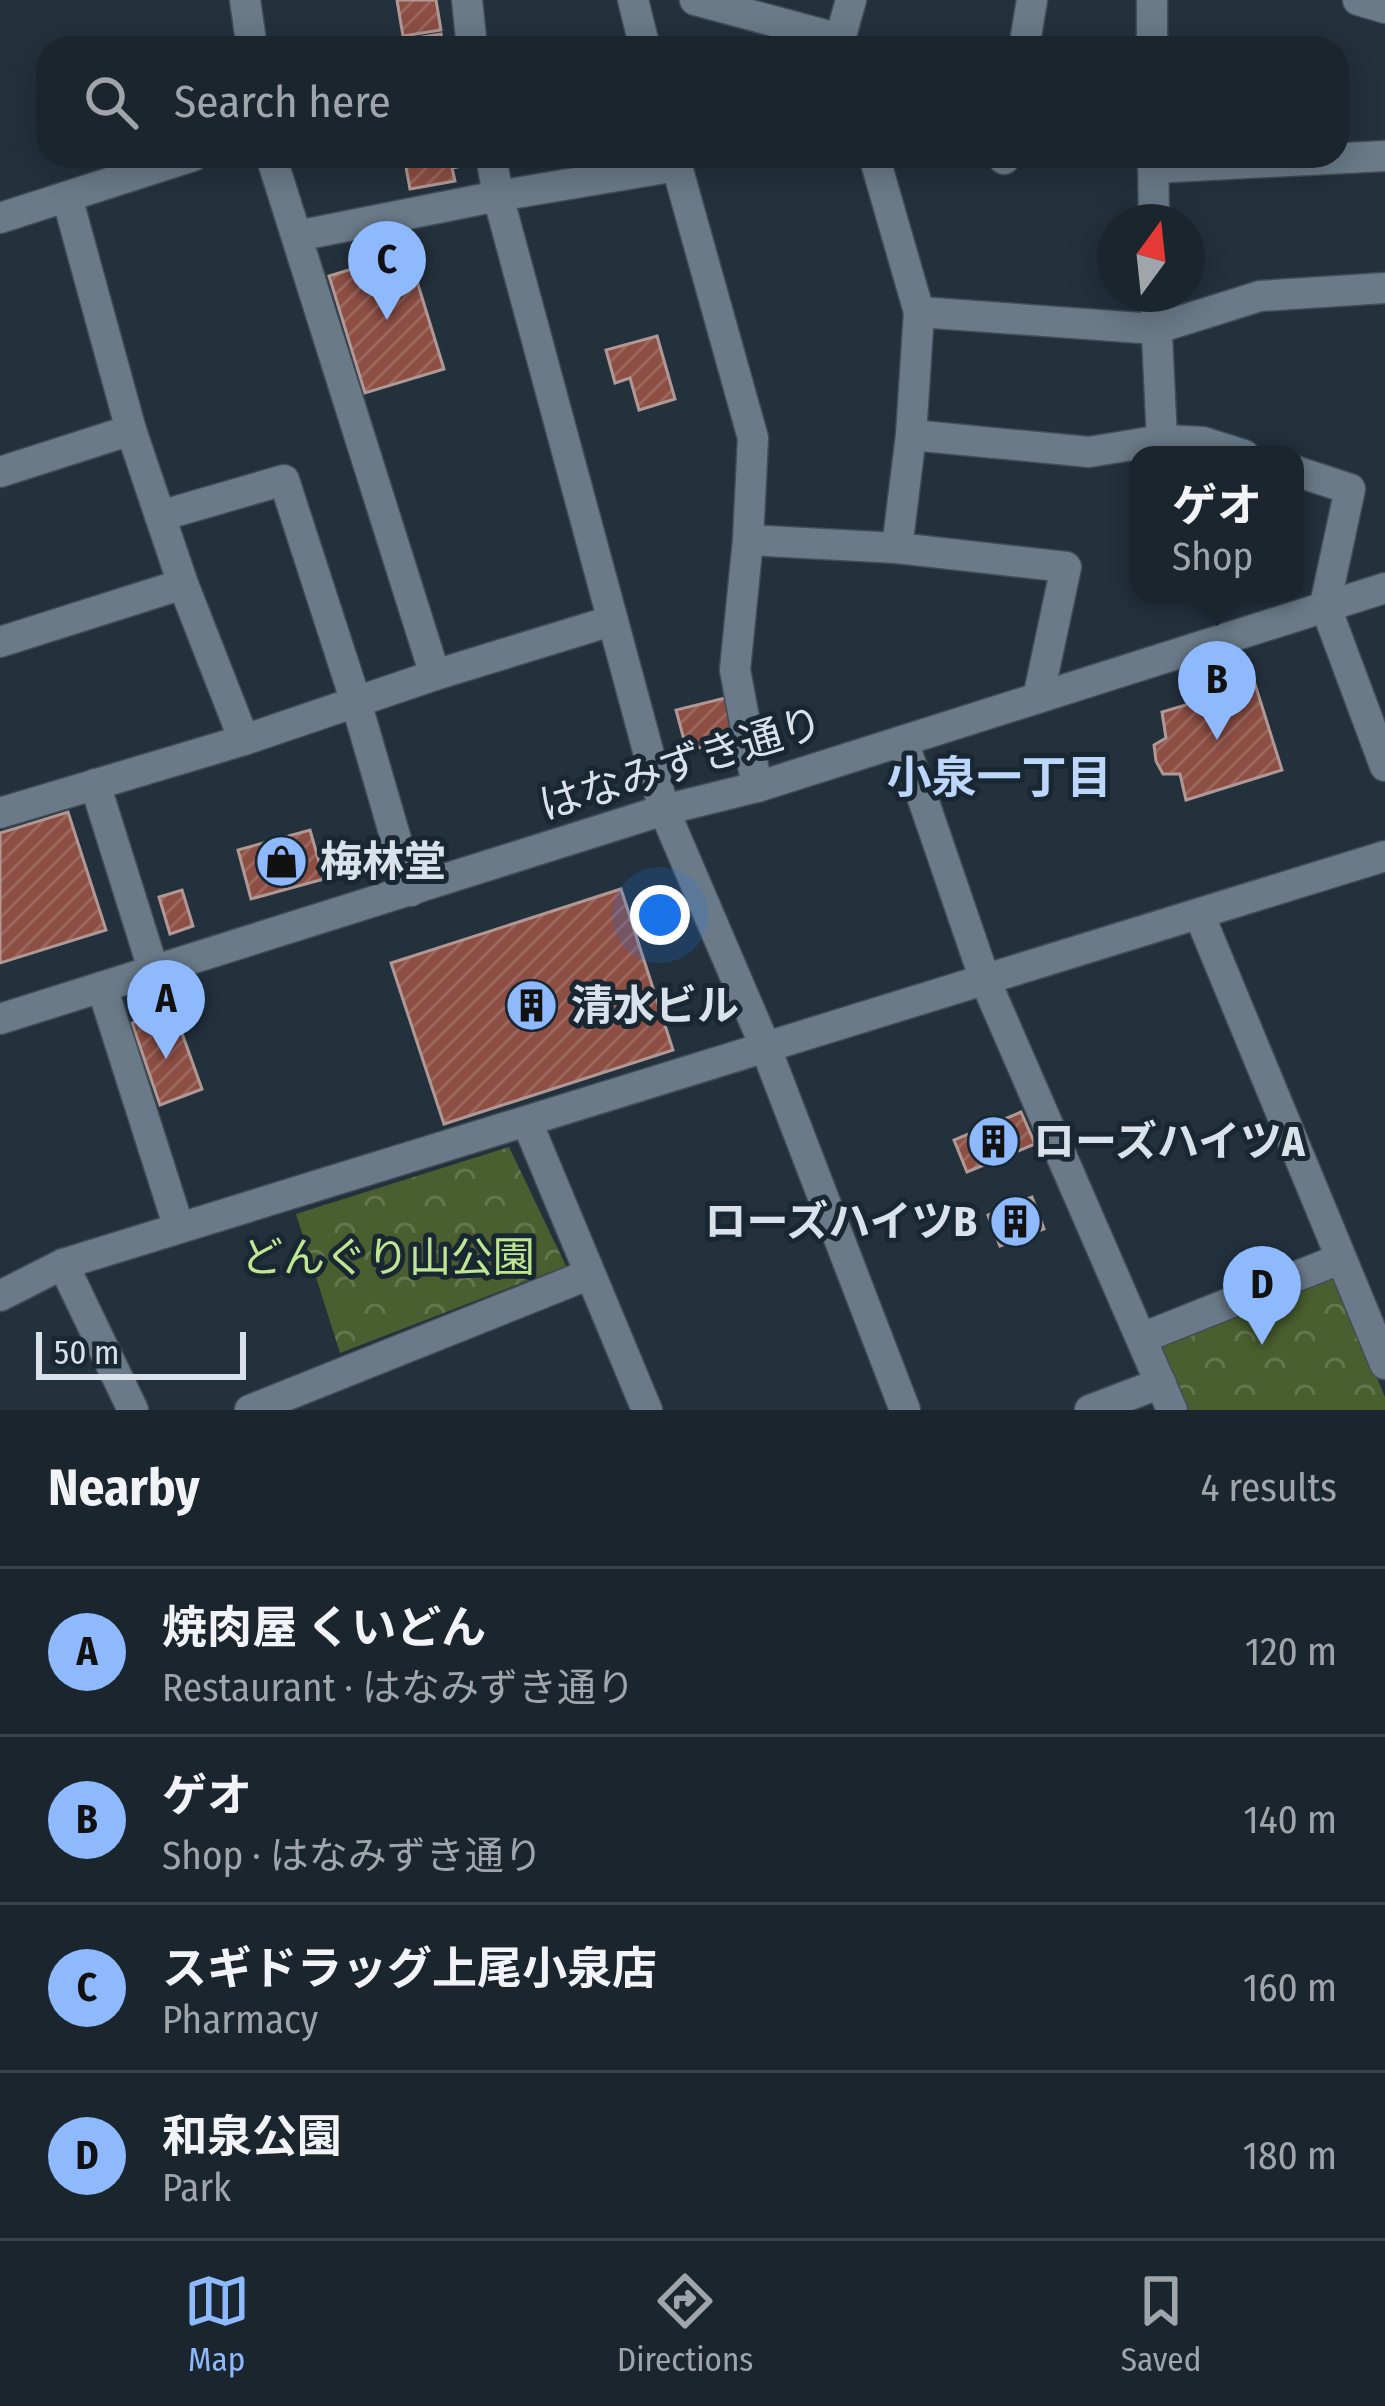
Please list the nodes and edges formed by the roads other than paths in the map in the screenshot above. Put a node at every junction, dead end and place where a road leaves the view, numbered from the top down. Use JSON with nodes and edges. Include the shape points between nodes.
{"nodes":[{"id":1,"x":245,"y":0,"type":"edge"},
{"id":2,"x":466,"y":0,"type":"edge"},
{"id":3,"x":633,"y":0,"type":"edge"},
{"id":4,"x":694,"y":0,"type":"edge"},
{"id":5,"x":850,"y":0,"type":"edge"},
{"id":6,"x":1032,"y":0,"type":"edge"},
{"id":7,"x":1152,"y":0,"type":"edge"},
{"id":8,"x":1358,"y":0,"type":"edge"},
{"id":9,"x":1385,"y":8,"type":"edge"},
{"id":10,"x":250,"y":36,"type":"edge"},
{"id":11,"x":470,"y":36,"type":"edge"},
{"id":12,"x":642,"y":36,"type":"edge"},
{"id":13,"x":815,"y":36,"type":"edge"},
{"id":14,"x":843,"y":36,"type":"edge"},
{"id":15,"x":1026,"y":36,"type":"edge"},
{"id":16,"x":1153,"y":36,"type":"edge"},
{"id":17,"x":1385,"y":156,"type":"edge"},
{"id":18,"x":1349,"y":157,"type":"edge"},
{"id":19,"x":156,"y":168,"type":"edge"},
{"id":20,"x":275,"y":168,"type":"edge"},
{"id":21,"x":493,"y":168,"type":"edge"},
{"id":22,"x":640,"y":168,"type":"edge"},
{"id":23,"x":677,"y":168,"type":"edge"},
{"id":24,"x":878,"y":168,"type":"edge"},
{"id":25,"x":1153,"y":168,"type":"edge"},
{"id":26,"x":498,"y":196,"type":"junction"},
{"id":27,"x":67,"y":197,"type":"junction"},
{"id":28,"x":1154,"y":204,"type":"edge"},
{"id":29,"x":0,"y":218,"type":"edge"},
{"id":30,"x":297,"y":236,"type":"junction"},
{"id":31,"x":1385,"y":288,"type":"edge"},
{"id":32,"x":920,"y":312,"type":"junction"},
{"id":33,"x":1155,"y":312,"type":"edge"},
{"id":34,"x":1155,"y":328,"type":"junction"},
{"id":35,"x":131,"y":430,"type":"junction"},
{"id":36,"x":911,"y":435,"type":"junction"},
{"id":37,"x":1162,"y":440,"type":"junction"},
{"id":38,"x":1216,"y":446,"type":"edge"},
{"id":39,"x":0,"y":472,"type":"edge"},
{"id":40,"x":1304,"y":474,"type":"edge"},
{"id":41,"x":160,"y":516,"type":"junction"},
{"id":42,"x":748,"y":540,"type":"junction"},
{"id":43,"x":897,"y":548,"type":"junction"},
{"id":44,"x":183,"y":584,"type":"junction"},
{"id":45,"x":1385,"y":588,"type":"edge"},
{"id":46,"x":1325,"y":605,"type":"junction"},
{"id":47,"x":611,"y":621,"type":"junction"},
{"id":48,"x":0,"y":642,"type":"edge"},
{"id":49,"x":434,"y":675,"type":"junction"},
{"id":50,"x":1038,"y":698,"type":"junction"},
{"id":51,"x":356,"y":702,"type":"junction"},
{"id":52,"x":244,"y":740,"type":"junction"},
{"id":53,"x":903,"y":741,"type":"junction"},
{"id":54,"x":1385,"y":766,"type":"edge"},
{"id":55,"x":95,"y":784,"type":"junction"},
{"id":56,"x":758,"y":787,"type":"junction"},
{"id":57,"x":664,"y":810,"type":"junction"},
{"id":58,"x":0,"y":813,"type":"edge"},
{"id":59,"x":1385,"y":856,"type":"edge"},
{"id":60,"x":411,"y":890,"type":"junction"},
{"id":61,"x":1198,"y":914,"type":"junction"},
{"id":62,"x":154,"y":972,"type":"junction"},
{"id":63,"x":986,"y":980,"type":"junction"},
{"id":64,"x":102,"y":987,"type":"junction"},
{"id":65,"x":0,"y":1019,"type":"edge"},
{"id":66,"x":764,"y":1046,"type":"junction"},
{"id":67,"x":526,"y":1122,"type":"junction"},
{"id":68,"x":179,"y":1228,"type":"junction"},
{"id":69,"x":1340,"y":1259,"type":"junction"},
{"id":70,"x":63,"y":1264,"type":"junction"},
{"id":71,"x":590,"y":1274,"type":"junction"},
{"id":72,"x":0,"y":1296,"type":"edge"},
{"id":73,"x":1142,"y":1338,"type":"junction"},
{"id":74,"x":1385,"y":1364,"type":"edge"},
{"id":75,"x":1167,"y":1397,"type":"edge"},
{"id":76,"x":133,"y":1410,"type":"edge"},
{"id":77,"x":250,"y":1410,"type":"edge"},
{"id":78,"x":646,"y":1410,"type":"edge"},
{"id":79,"x":905,"y":1410,"type":"edge"},
{"id":80,"x":1090,"y":1410,"type":"edge"}],
"edges":[{"from":1,"to":10,"type":"street"},
{"from":2,"to":11,"type":"street"},
{"from":3,"to":12,"type":"street"},
{"from":4,"to":13,"type":"street"},
{"from":5,"to":14,"type":"street"},
{"from":6,"to":15,"type":"street"},
{"from":7,"to":16,"type":"street"},
{"from":8,"to":9,"type":"street"},
{"from":17,"to":18,"type":"street"},
{"from":19,"to":27,"type":"street"},
{"from":20,"to":30,"type":"street"},
{"from":21,"to":26,"type":"street"},
{"from":22,"to":26,"type":"street"},
{"from":23,"to":42,"type":"street","via":[[753,438]]},
{"from":24,"to":32,"type":"street"},
{"from":25,"to":28,"type":"street"},
{"from":26,"to":30,"type":"street"},
{"from":26,"to":47,"type":"street"},
{"from":27,"to":29,"type":"street"},
{"from":27,"to":35,"type":"street"},
{"from":30,"to":49,"type":"street"},
{"from":31,"to":34,"type":"street","via":[[1260,296]]},
{"from":32,"to":34,"type":"street"},
{"from":32,"to":36,"type":"street"},
{"from":33,"to":34,"type":"street"},
{"from":34,"to":37,"type":"street"},
{"from":35,"to":39,"type":"street"},
{"from":35,"to":41,"type":"street"},
{"from":36,"to":37,"type":"street","via":[[1089,452]]},
{"from":36,"to":43,"type":"street"},
{"from":37,"to":38,"type":"street"},
{"from":40,"to":46,"type":"street","via":[[1350,489]]},
{"from":41,"to":44,"type":"street"},
{"from":41,"to":51,"type":"street","via":[[284,480]]},
{"from":42,"to":43,"type":"street"},
{"from":42,"to":56,"type":"street","via":[[735,670]]},
{"from":43,"to":50,"type":"street","via":[[1066,568]]},
{"from":44,"to":48,"type":"street"},
{"from":44,"to":52,"type":"street"},
{"from":45,"to":46,"type":"street","name":"はなみずき通り"},
{"from":46,"to":50,"type":"street","name":"はなみずき通り"},
{"from":46,"to":54,"type":"street"},
{"from":47,"to":49,"type":"street"},
{"from":47,"to":57,"type":"street"},
{"from":49,"to":51,"type":"street"},
{"from":50,"to":53,"type":"street","name":"はなみずき通り"},
{"from":51,"to":52,"type":"street"},
{"from":51,"to":60,"type":"street"},
{"from":52,"to":55,"type":"street"},
{"from":53,"to":56,"type":"street","name":"はなみずき通り"},
{"from":53,"to":63,"type":"street"},
{"from":55,"to":58,"type":"street"},
{"from":55,"to":62,"type":"street"},
{"from":56,"to":57,"type":"street","name":"はなみずき通り"},
{"from":57,"to":60,"type":"street","name":"はなみずき通り"},
{"from":57,"to":66,"type":"street"},
{"from":59,"to":61,"type":"street"},
{"from":60,"to":62,"type":"street","name":"はなみずき通り"},
{"from":61,"to":63,"type":"street"},
{"from":61,"to":69,"type":"street"},
{"from":62,"to":64,"type":"street","name":"はなみずき通り"},
{"from":63,"to":66,"type":"street"},
{"from":63,"to":73,"type":"street"},
{"from":64,"to":65,"type":"street","name":"はなみずき通り"},
{"from":64,"to":68,"type":"street"},
{"from":66,"to":67,"type":"street"},
{"from":66,"to":79,"type":"street"},
{"from":67,"to":68,"type":"street"},
{"from":67,"to":71,"type":"street"},
{"from":68,"to":70,"type":"street"},
{"from":69,"to":73,"type":"street"},
{"from":69,"to":74,"type":"street"},
{"from":70,"to":72,"type":"street"},
{"from":70,"to":76,"type":"street"},
{"from":71,"to":77,"type":"street"},
{"from":71,"to":78,"type":"street"},
{"from":73,"to":75,"type":"street"},
{"from":75,"to":80,"type":"street"}]}
